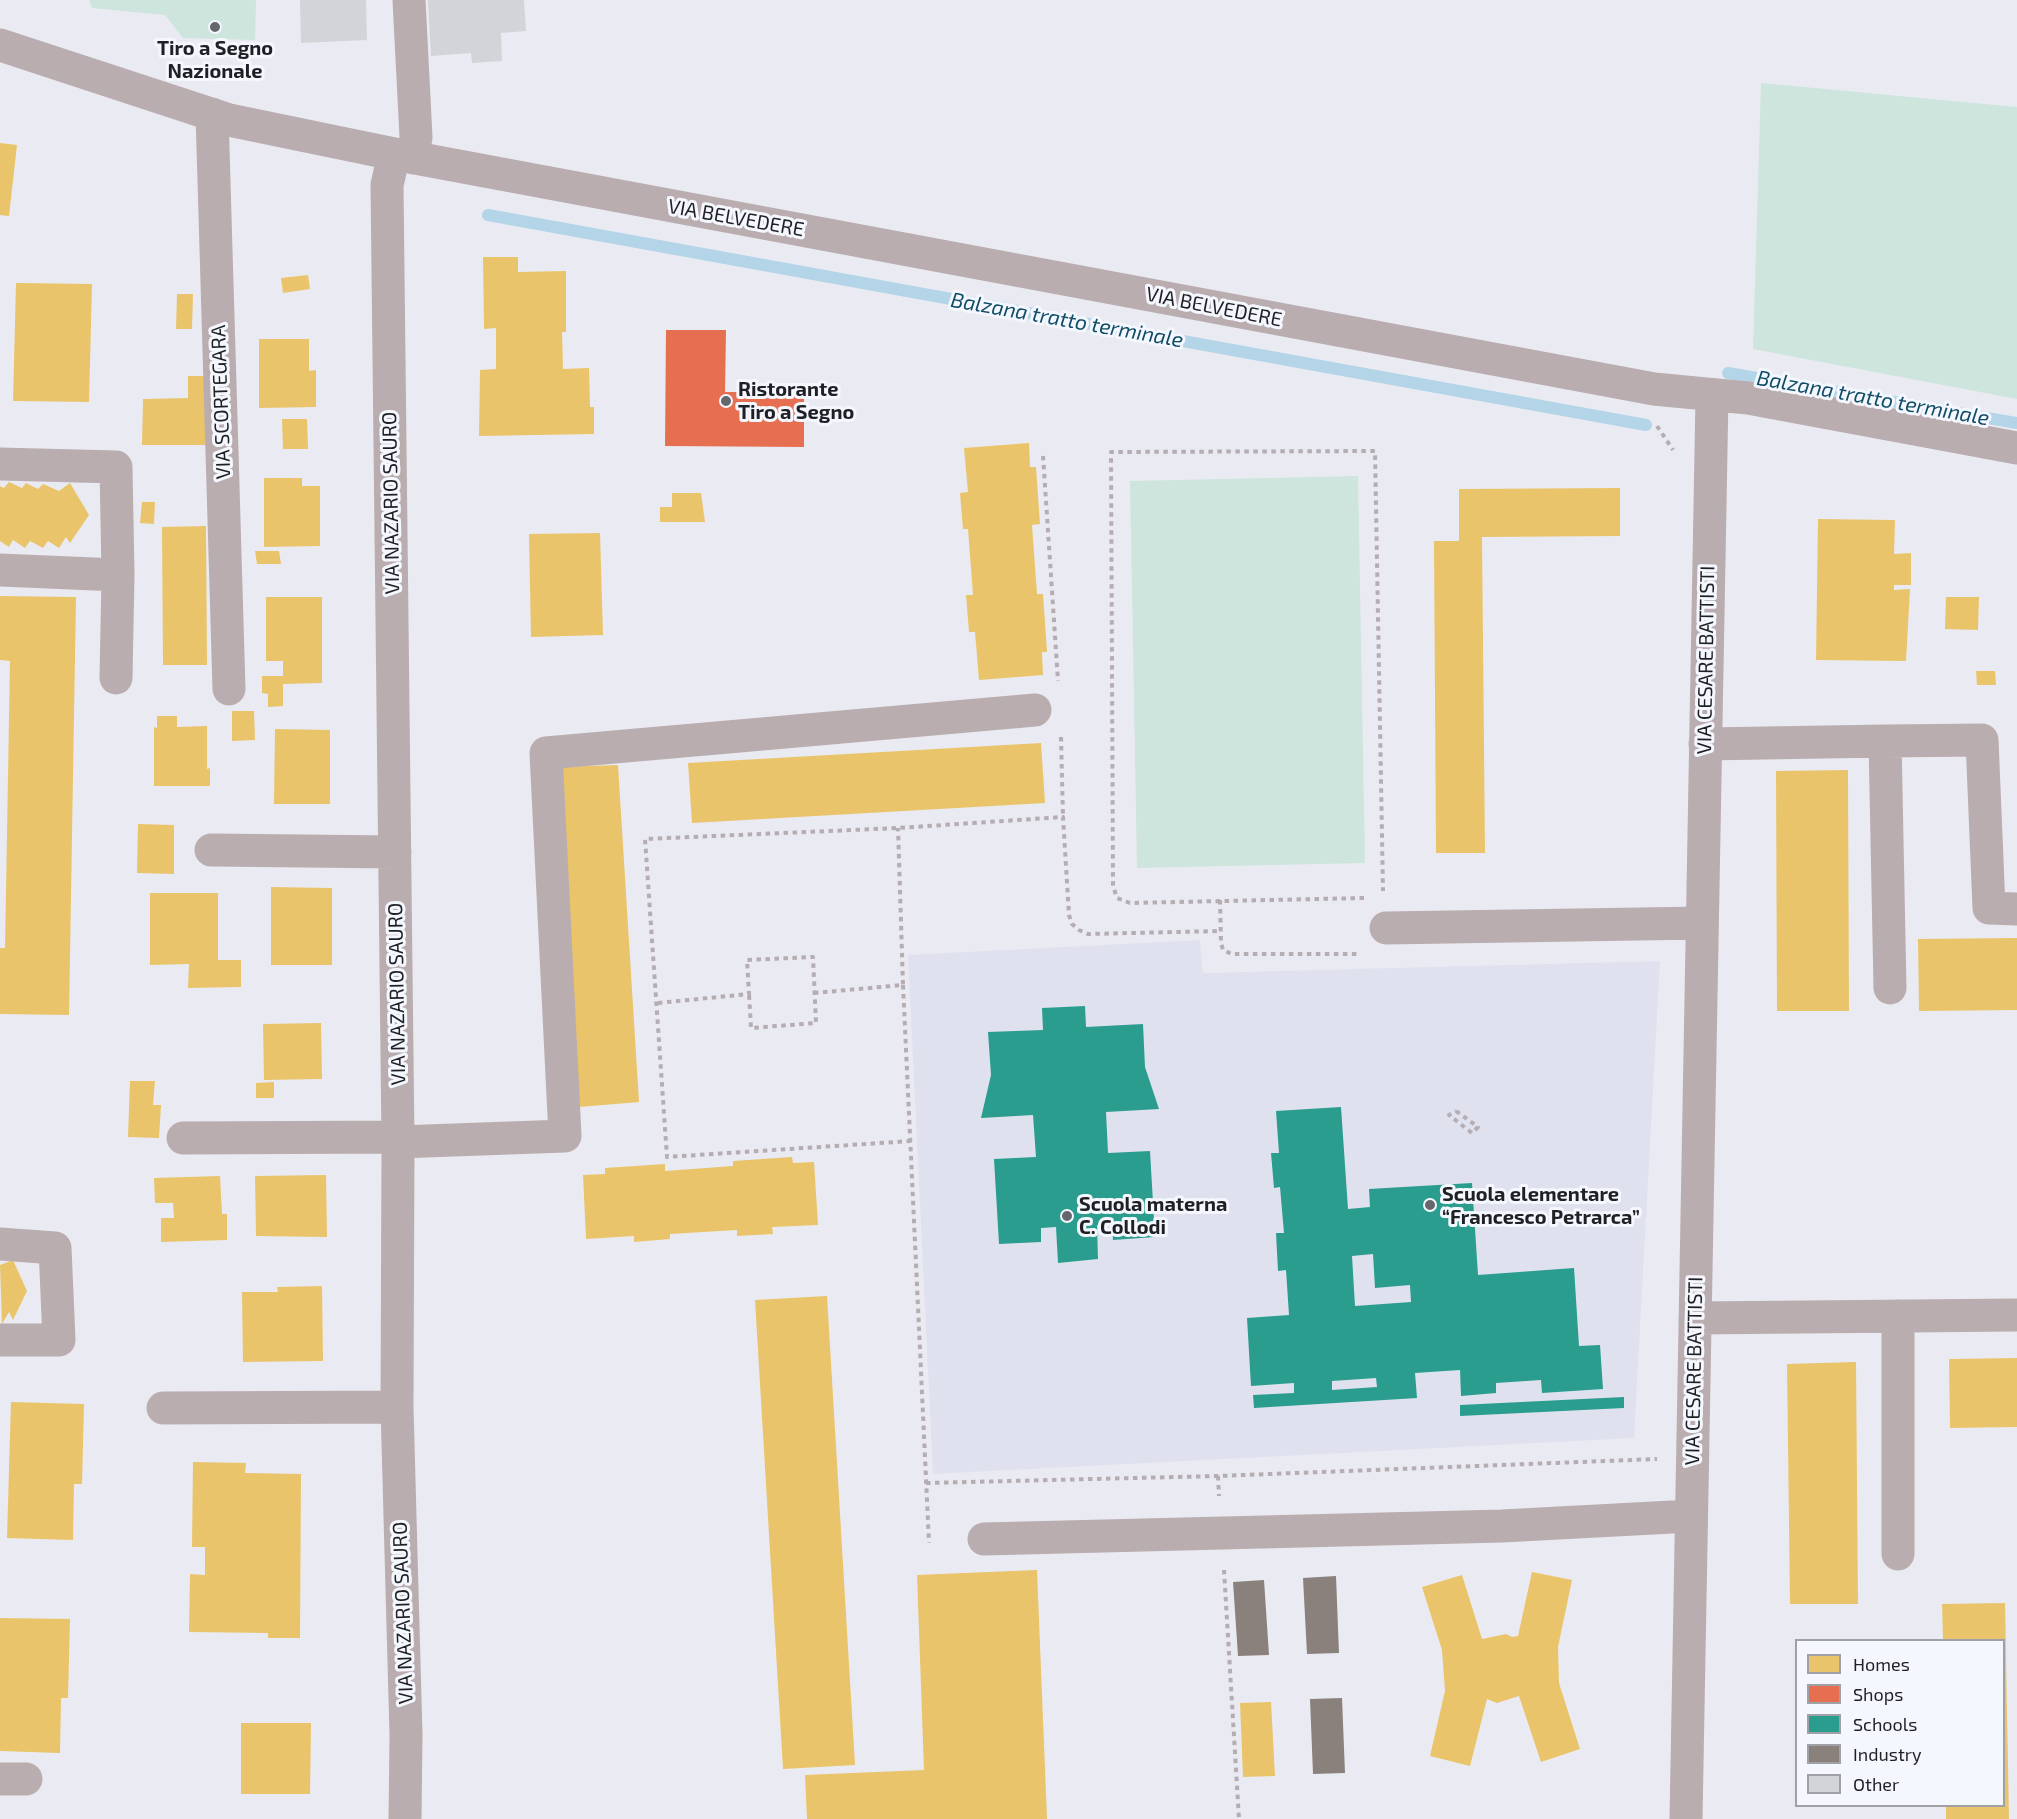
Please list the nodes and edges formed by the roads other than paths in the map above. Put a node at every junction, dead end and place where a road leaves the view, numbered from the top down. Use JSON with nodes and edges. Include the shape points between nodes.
{"nodes":[{"id":1,"x":409,"y":0,"type":"edge"},
{"id":2,"x":0,"y":45,"type":"edge"},
{"id":3,"x":212,"y":114,"type":"junction"},
{"id":4,"x":403,"y":156,"type":"junction"},
{"id":5,"x":1712,"y":396,"type":"junction"},
{"id":6,"x":2017,"y":448,"type":"edge"},
{"id":7,"x":0,"y":464,"type":"edge"},
{"id":8,"x":0,"y":570,"type":"edge"},
{"id":9,"x":118,"y":574,"type":"junction"},
{"id":10,"x":116,"y":678,"type":"dead end"},
{"id":11,"x":229,"y":689,"type":"dead end"},
{"id":12,"x":1035,"y":710,"type":"dead end"},
{"id":13,"x":1885,"y":741,"type":"junction"},
{"id":14,"x":1704,"y":744,"type":"junction"},
{"id":15,"x":211,"y":850,"type":"dead end"},
{"id":16,"x":395,"y":852,"type":"junction"},
{"id":17,"x":2017,"y":909,"type":"edge"},
{"id":18,"x":1385,"y":913,"type":"road end"},
{"id":19,"x":1702,"y":923,"type":"junction"},
{"id":20,"x":1890,"y":988,"type":"dead end"},
{"id":21,"x":183,"y":1138,"type":"dead end"},
{"id":22,"x":398,"y":1139,"type":"junction"},
{"id":23,"x":0,"y":1244,"type":"edge"},
{"id":24,"x":2017,"y":1315,"type":"edge"},
{"id":25,"x":1898,"y":1316,"type":"junction"},
{"id":26,"x":1695,"y":1318,"type":"junction"},
{"id":27,"x":0,"y":1340,"type":"edge"},
{"id":28,"x":397,"y":1407,"type":"junction"},
{"id":29,"x":163,"y":1408,"type":"dead end"},
{"id":30,"x":1691,"y":1516,"type":"junction"},
{"id":31,"x":984,"y":1539,"type":"dead end"},
{"id":32,"x":1898,"y":1554,"type":"dead end"},
{"id":33,"x":405,"y":1819,"type":"edge"},
{"id":34,"x":1686,"y":1819,"type":"edge"}],
"edges":[{"from":1,"to":4,"type":"street","via":[[416,137]]},
{"from":2,"to":3,"type":"street"},
{"from":3,"to":4,"type":"street"},
{"from":3,"to":11,"type":"street","name":"VIA SCORTEGARA"},
{"from":4,"to":5,"type":"street","name":"VIA BELVEDERE","via":[[1642,387]]},
{"from":4,"to":16,"type":"street","name":"VIA NAZARIO SAURO","via":[[387,196]]},
{"from":5,"to":6,"type":"street","name":"VIA BELVEDERE","via":[[1748,399]]},
{"from":5,"to":14,"type":"street","name":"VIA CESARE BATTISTI"},
{"from":7,"to":9,"type":"street","via":[[116,467]]},
{"from":8,"to":9,"type":"street"},
{"from":9,"to":10,"type":"street"},
{"from":12,"to":22,"type":"street","via":[[546,753],[564,1136]]},
{"from":13,"to":14,"type":"street"},
{"from":13,"to":17,"type":"street","via":[[1982,740],[1989,908]]},
{"from":13,"to":20,"type":"street"},
{"from":14,"to":19,"type":"street","name":"VIA CESARE BATTISTI"},
{"from":15,"to":16,"type":"street"},
{"from":16,"to":22,"type":"street","name":"VIA NAZARIO SAURO"},
{"from":18,"to":19,"type":"street"},
{"from":19,"to":26,"type":"street","name":"VIA CESARE BATTISTI"},
{"from":21,"to":22,"type":"street"},
{"from":22,"to":28,"type":"street","name":"VIA NAZARIO SAURO"},
{"from":23,"to":27,"type":"street","via":[[55,1248],[59,1340]]},
{"from":24,"to":25,"type":"street"},
{"from":25,"to":26,"type":"street"},
{"from":25,"to":32,"type":"street"},
{"from":26,"to":30,"type":"street","name":"VIA CESARE BATTISTI"},
{"from":28,"to":29,"type":"street"},
{"from":28,"to":33,"type":"street","name":"VIA NAZARIO SAURO"},
{"from":30,"to":31,"type":"street","via":[[1502,1526]]},
{"from":30,"to":34,"type":"street","name":"VIA CESARE BATTISTI"}]}
